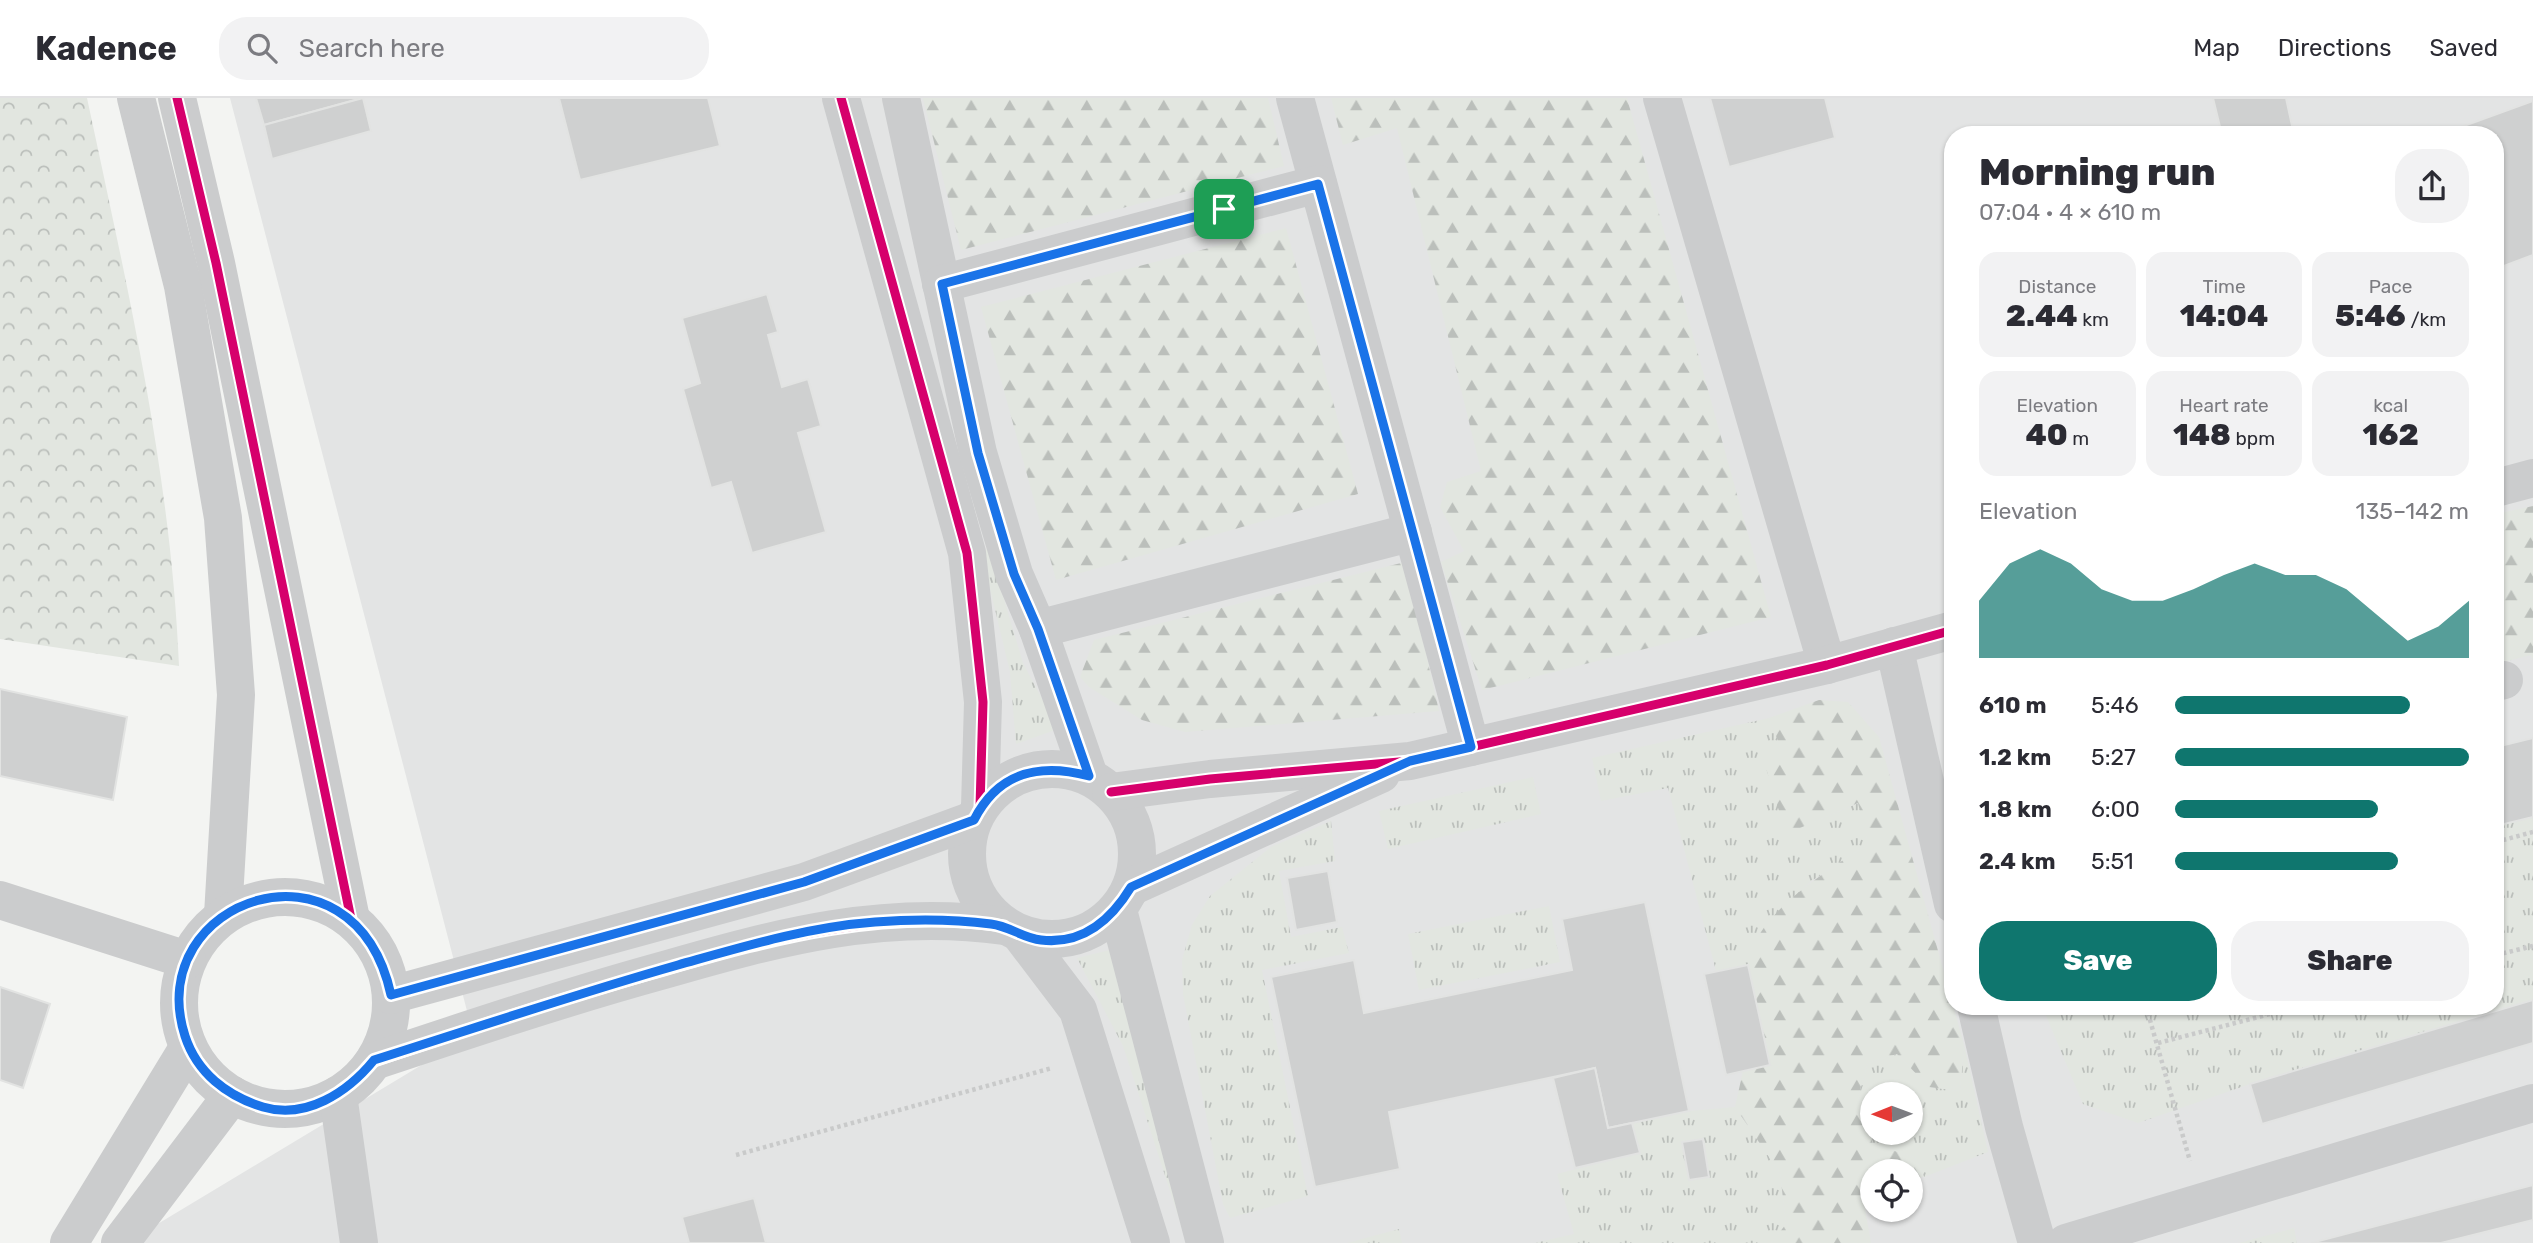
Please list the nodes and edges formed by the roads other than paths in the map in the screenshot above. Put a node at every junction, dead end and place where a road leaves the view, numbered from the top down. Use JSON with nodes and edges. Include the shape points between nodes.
{"nodes":[{"id":1,"x":136,"y":98,"type":"edge"},
{"id":2,"x":177,"y":98,"type":"edge"},
{"id":3,"x":841,"y":98,"type":"edge"},
{"id":4,"x":901,"y":98,"type":"edge"},
{"id":5,"x":1295,"y":98,"type":"edge"},
{"id":6,"x":1662,"y":98,"type":"edge"},
{"id":7,"x":1318,"y":184,"type":"junction"},
{"id":8,"x":942,"y":284,"type":"junction"},
{"id":9,"x":2533,"y":478,"type":"edge"},
{"id":10,"x":2504,"y":486,"type":"edge"},
{"id":11,"x":1413,"y":532,"type":"junction"},
{"id":12,"x":1038,"y":629,"type":"junction"},
{"id":13,"x":1944,"y":632,"type":"edge"},
{"id":14,"x":1894,"y":646,"type":"junction"},
{"id":15,"x":1827,"y":665,"type":"junction"},
{"id":16,"x":1471,"y":747,"type":"junction"},
{"id":17,"x":1410,"y":761,"type":"junction"},
{"id":18,"x":1100,"y":784,"type":"junction"},
{"id":19,"x":977,"y":813,"type":"junction"},
{"id":20,"x":1944,"y":865,"type":"edge"},
{"id":21,"x":1124,"y":899,"type":"junction"},
{"id":22,"x":0,"y":900,"type":"edge"},
{"id":23,"x":223,"y":915,"type":"junction"},
{"id":24,"x":351,"y":919,"type":"junction"},
{"id":25,"x":1012,"y":930,"type":"junction"},
{"id":26,"x":187,"y":960,"type":"junction"},
{"id":27,"x":391,"y":995,"type":"junction"},
{"id":28,"x":1978,"y":1015,"type":"edge"},
{"id":29,"x":188,"y":1048,"type":"junction"},
{"id":30,"x":374,"y":1060,"type":"junction"},
{"id":31,"x":338,"y":1095,"type":"junction"},
{"id":32,"x":232,"y":1096,"type":"junction"},
{"id":33,"x":2533,"y":1103,"type":"edge"},
{"id":34,"x":69,"y":1243,"type":"edge"},
{"id":35,"x":120,"y":1243,"type":"edge"},
{"id":36,"x":359,"y":1243,"type":"edge"},
{"id":37,"x":1151,"y":1243,"type":"edge"},
{"id":38,"x":1205,"y":1243,"type":"edge"},
{"id":39,"x":2037,"y":1243,"type":"edge"},
{"id":40,"x":2066,"y":1243,"type":"edge"}],
"edges":[{"from":1,"to":23,"type":"street","via":[[183,286],[223,518],[236,695]]},
{"from":2,"to":24,"type":"street","via":[[216,263]]},
{"from":3,"to":19,"type":"street","via":[[967,553],[983,702]]},
{"from":4,"to":8,"type":"street"},
{"from":5,"to":7,"type":"street"},
{"from":6,"to":15,"type":"street"},
{"from":7,"to":8,"type":"street"},
{"from":7,"to":11,"type":"street"},
{"from":8,"to":12,"type":"street","via":[[978,453],[1014,574]]},
{"from":9,"to":10,"type":"street"},
{"from":11,"to":12,"type":"street"},
{"from":11,"to":16,"type":"street"},
{"from":12,"to":18,"type":"street"},
{"from":13,"to":14,"type":"street"},
{"from":14,"to":15,"type":"street"},
{"from":14,"to":20,"type":"street"},
{"from":15,"to":16,"type":"street"},
{"from":16,"to":17,"type":"street"},
{"from":17,"to":18,"type":"street"},
{"from":17,"to":21,"type":"street"},
{"from":18,"to":19,"type":"street","via":[[1060,768],[1029,771],[1001,785]]},
{"from":18,"to":21,"type":"street","via":[[1127,812],[1136,836],[1138,862]]},
{"from":19,"to":25,"type":"street","via":[[967,848],[969,878],[982,905]]},
{"from":19,"to":27,"type":"street","via":[[804,882]]},
{"from":21,"to":25,"type":"street","via":[[1102,924],[1084,935],[1041,940]]},
{"from":21,"to":38,"type":"street"},
{"from":22,"to":26,"type":"street"},
{"from":23,"to":24,"type":"street","via":[[254,900],[288,896],[320,902]]},
{"from":23,"to":26,"type":"street","via":[[208,928]]},
{"from":24,"to":27,"type":"street","via":[[371,941]]},
{"from":25,"to":30,"type":"street","via":[[955,919],[873,922],[778,937],[582,993]]},
{"from":25,"to":37,"type":"street","via":[[1078,1010]]},
{"from":26,"to":29,"type":"street","via":[[179,989],[179,1019]]},
{"from":27,"to":30,"type":"street","via":[[388,1030]]},
{"from":28,"to":39,"type":"street"},
{"from":29,"to":32,"type":"street","via":[[206,1075]]},
{"from":29,"to":34,"type":"street"},
{"from":30,"to":31,"type":"street"},
{"from":31,"to":32,"type":"street","via":[[303,1108],[266,1108]]},
{"from":31,"to":36,"type":"street"},
{"from":32,"to":35,"type":"street"},
{"from":33,"to":40,"type":"street"}]}
